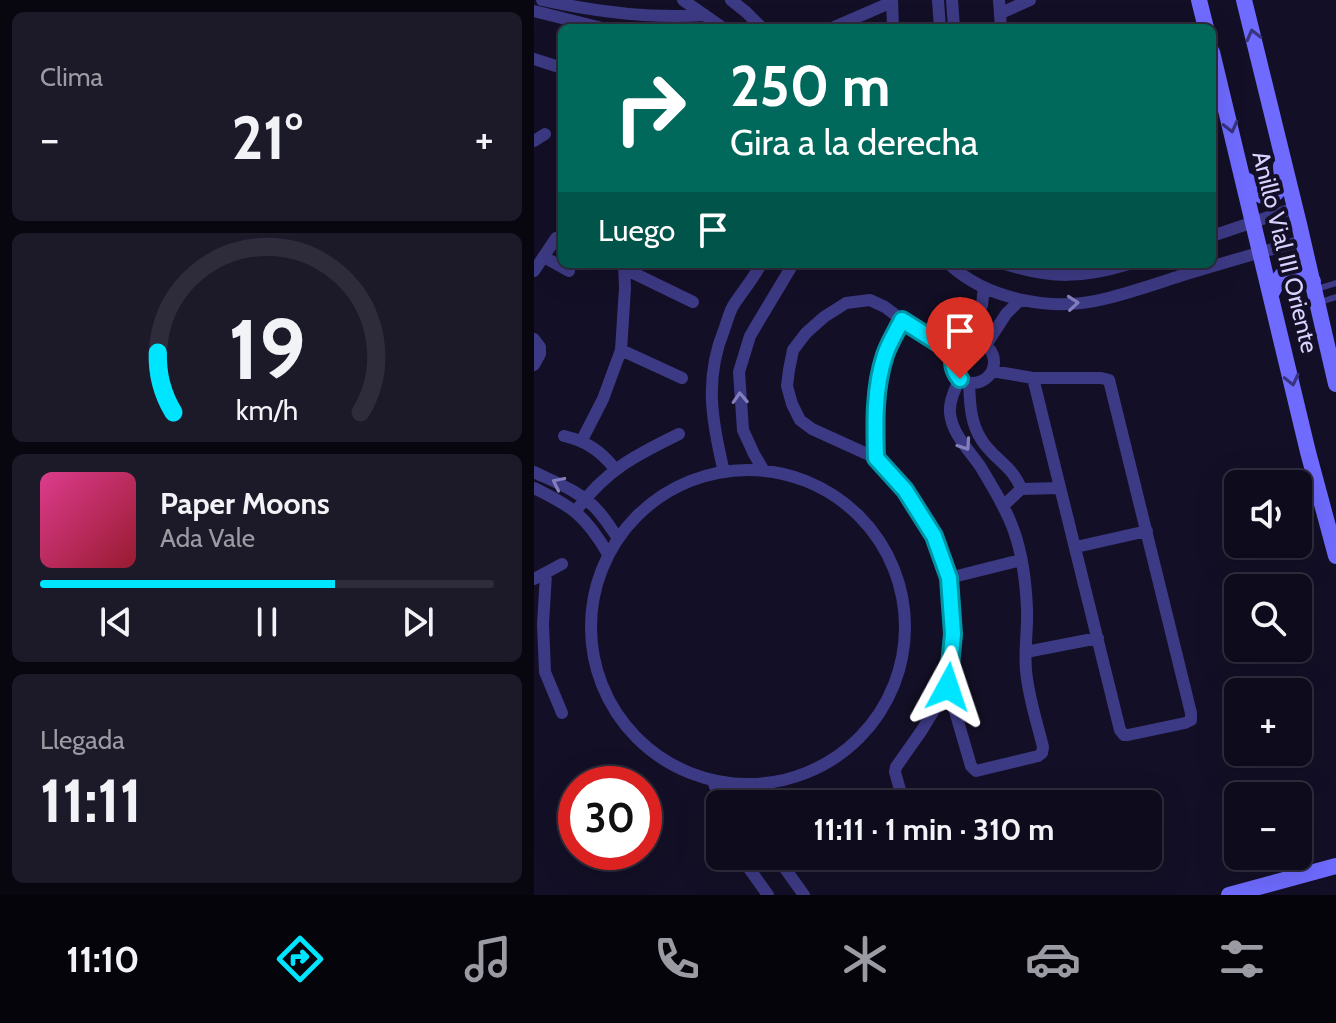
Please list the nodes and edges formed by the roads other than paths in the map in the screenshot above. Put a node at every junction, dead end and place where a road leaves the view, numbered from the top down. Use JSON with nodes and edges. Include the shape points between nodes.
{"nodes":[{"id":1,"x":542,"y":0,"type":"edge"},
{"id":2,"x":683,"y":0,"type":"edge"},
{"id":3,"x":731,"y":0,"type":"edge"},
{"id":4,"x":938,"y":0,"type":"edge"},
{"id":5,"x":952,"y":0,"type":"edge"},
{"id":6,"x":1030,"y":0,"type":"edge"},
{"id":7,"x":1199,"y":0,"type":"edge"},
{"id":8,"x":1244,"y":0,"type":"edge"},
{"id":9,"x":892,"y":1,"type":"edge"},
{"id":10,"x":1000,"y":7,"type":"edge"},
{"id":11,"x":534,"y":11,"type":"edge"},
{"id":12,"x":613,"y":14,"type":"junction"},
{"id":13,"x":705,"y":15,"type":"junction"},
{"id":14,"x":648,"y":22,"type":"edge"},
{"id":15,"x":586,"y":24,"type":"edge"},
{"id":16,"x":612,"y":24,"type":"edge"},
{"id":17,"x":717,"y":24,"type":"edge"},
{"id":18,"x":758,"y":24,"type":"edge"},
{"id":19,"x":841,"y":24,"type":"edge"},
{"id":20,"x":893,"y":24,"type":"edge"},
{"id":21,"x":940,"y":24,"type":"edge"},
{"id":22,"x":954,"y":24,"type":"edge"},
{"id":23,"x":1205,"y":24,"type":"edge"},
{"id":24,"x":534,"y":59,"type":"edge"},
{"id":25,"x":558,"y":67,"type":"edge"},
{"id":26,"x":1216,"y":68,"type":"edge"},
{"id":27,"x":1281,"y":149,"type":"junction"},
{"id":28,"x":1240,"y":165,"type":"junction"},
{"id":29,"x":1295,"y":208,"type":"junction"},
{"id":30,"x":1254,"y":222,"type":"junction"},
{"id":31,"x":1216,"y":235,"type":"edge"},
{"id":32,"x":556,"y":238,"type":"dead end"},
{"id":33,"x":1303,"y":241,"type":"junction"},
{"id":34,"x":1261,"y":251,"type":"junction"},
{"id":35,"x":544,"y":257,"type":"junction"},
{"id":36,"x":558,"y":265,"type":"edge"},
{"id":37,"x":1216,"y":265,"type":"edge"},
{"id":38,"x":564,"y":268,"type":"edge"},
{"id":39,"x":625,"y":268,"type":"edge"},
{"id":40,"x":627,"y":268,"type":"edge"},
{"id":41,"x":759,"y":268,"type":"edge"},
{"id":42,"x":791,"y":268,"type":"edge"},
{"id":43,"x":953,"y":268,"type":"edge"},
{"id":44,"x":1018,"y":268,"type":"edge"},
{"id":45,"x":1115,"y":268,"type":"edge"},
{"id":46,"x":1205,"y":268,"type":"edge"},
{"id":47,"x":534,"y":271,"type":"edge"},
{"id":48,"x":569,"y":271,"type":"dead end"},
{"id":49,"x":1336,"y":283,"type":"edge"},
{"id":50,"x":984,"y":287,"type":"junction"},
{"id":51,"x":1315,"y":291,"type":"junction"},
{"id":52,"x":1271,"y":294,"type":"junction"},
{"id":53,"x":1336,"y":297,"type":"edge"},
{"id":54,"x":1020,"y":300,"type":"junction"},
{"id":55,"x":693,"y":302,"type":"dead end"},
{"id":56,"x":902,"y":320,"type":"junction"},
{"id":57,"x":534,"y":339,"type":"edge"},
{"id":58,"x":968,"y":342,"type":"junction"},
{"id":59,"x":986,"y":345,"type":"junction"},
{"id":60,"x":621,"y":350,"type":"junction"},
{"id":61,"x":954,"y":353,"type":"junction"},
{"id":62,"x":534,"y":365,"type":"edge"},
{"id":63,"x":992,"y":371,"type":"junction"},
{"id":64,"x":682,"y":378,"type":"dead end"},
{"id":65,"x":1033,"y":378,"type":"junction"},
{"id":66,"x":964,"y":381,"type":"junction"},
{"id":67,"x":1336,"y":384,"type":"edge"},
{"id":68,"x":679,"y":434,"type":"dead end"},
{"id":69,"x":564,"y":436,"type":"dead end"},
{"id":70,"x":582,"y":440,"type":"junction"},
{"id":71,"x":876,"y":458,"type":"junction"},
{"id":72,"x":615,"y":469,"type":"junction"},
{"id":73,"x":764,"y":471,"type":"junction"},
{"id":74,"x":534,"y":472,"type":"edge"},
{"id":75,"x":724,"y":472,"type":"junction"},
{"id":76,"x":1060,"y":488,"type":"junction"},
{"id":77,"x":1021,"y":489,"type":"junction"},
{"id":78,"x":537,"y":493,"type":"edge"},
{"id":79,"x":585,"y":499,"type":"junction"},
{"id":80,"x":1003,"y":506,"type":"junction"},
{"id":81,"x":575,"y":512,"type":"junction"},
{"id":82,"x":1147,"y":531,"type":"junction"},
{"id":83,"x":618,"y":538,"type":"junction"},
{"id":84,"x":1076,"y":547,"type":"junction"},
{"id":85,"x":608,"y":554,"type":"junction"},
{"id":86,"x":1336,"y":556,"type":"edge"},
{"id":87,"x":1021,"y":560,"type":"junction"},
{"id":88,"x":562,"y":564,"type":"dead end"},
{"id":89,"x":540,"y":576,"type":"edge"},
{"id":90,"x":949,"y":578,"type":"junction"},
{"id":91,"x":1098,"y":638,"type":"junction"},
{"id":92,"x":1026,"y":652,"type":"junction"},
{"id":93,"x":545,"y":672,"type":"junction"},
{"id":94,"x":534,"y":680,"type":"edge"},
{"id":95,"x":948,"y":687,"type":"junction"},
{"id":96,"x":562,"y":713,"type":"dead end"},
{"id":97,"x":713,"y":781,"type":"junction"},
{"id":98,"x":753,"y":787,"type":"junction"},
{"id":99,"x":717,"y":790,"type":"edge"},
{"id":100,"x":754,"y":790,"type":"edge"},
{"id":101,"x":900,"y":790,"type":"edge"},
{"id":102,"x":1336,"y":866,"type":"edge"},
{"id":103,"x":750,"y":870,"type":"edge"},
{"id":104,"x":786,"y":870,"type":"edge"},
{"id":105,"x":768,"y":895,"type":"edge"},
{"id":106,"x":804,"y":895,"type":"edge"},
{"id":107,"x":1229,"y":895,"type":"edge"}],
"edges":[{"from":1,"to":12,"type":"street"},
{"from":2,"to":13,"type":"street"},
{"from":3,"to":18,"type":"street"},
{"from":4,"to":21,"type":"street"},
{"from":5,"to":22,"type":"street"},
{"from":6,"to":10,"type":"street"},
{"from":7,"to":23,"type":"main road"},
{"from":27,"to":8,"type":"main road","name":"Anillo Vial III Oriente","one_way":true},
{"from":9,"to":19,"type":"street"},
{"from":9,"to":20,"type":"street"},
{"from":11,"to":15,"type":"street"},
{"from":12,"to":14,"type":"street"},
{"from":12,"to":16,"type":"street"},
{"from":13,"to":14,"type":"street"},
{"from":13,"to":17,"type":"street"},
{"from":24,"to":25,"type":"street"},
{"from":26,"to":28,"type":"main road","name":"Anillo Vial III Oriente","one_way":true},
{"from":27,"to":28,"type":"main road","via":[[1282,182],[1268,196],[1252,189]]},
{"from":27,"to":29,"type":"main road","name":"Anillo Vial III Oriente"},
{"from":28,"to":30,"type":"main road","name":"Anillo Vial III Oriente"},
{"from":29,"to":30,"type":"street"},
{"from":29,"to":33,"type":"main road","name":"Anillo Vial III Oriente"},
{"from":30,"to":31,"type":"street"},
{"from":30,"to":34,"type":"main road","name":"Anillo Vial III Oriente"},
{"from":32,"to":35,"type":"street"},
{"from":33,"to":34,"type":"street"},
{"from":33,"to":51,"type":"main road","name":"Anillo Vial III Oriente"},
{"from":37,"to":34,"type":"street","one_way":true},
{"from":34,"to":52,"type":"main road","name":"Anillo Vial III Oriente"},
{"from":35,"to":36,"type":"street"},
{"from":35,"to":47,"type":"street"},
{"from":38,"to":48,"type":"street"},
{"from":39,"to":60,"type":"street"},
{"from":40,"to":55,"type":"street"},
{"from":41,"to":75,"type":"street","via":[[732,308],[716,350],[711,391]]},
{"from":73,"to":42,"type":"street","one_way":true,"via":[[743,430],[739,372],[750,336]]},
{"from":43,"to":50,"type":"street"},
{"from":44,"to":45,"type":"street","via":[[1059,275]]},
{"from":54,"to":46,"type":"street","one_way":true,"via":[[1101,300]]},
{"from":49,"to":51,"type":"lane"},
{"from":50,"to":54,"type":"street"},
{"from":50,"to":58,"type":"street"},
{"from":51,"to":52,"type":"main road","via":[[1300,270],[1292,269],[1283,273]]},
{"from":51,"to":53,"type":"lane"},
{"from":51,"to":67,"type":"main road","name":"Anillo Vial III Oriente"},
{"from":52,"to":86,"type":"main road","name":"Anillo Vial III Oriente","one_way":true},
{"from":54,"to":59,"type":"street"},
{"from":56,"to":61,"type":"street"},
{"from":56,"to":71,"type":"street","via":[[879,378]]},
{"from":56,"to":71,"type":"street","via":[[870,300],[846,303],[806,333],[793,350],[789,370],[787,386],[800,420]]},
{"from":57,"to":62,"type":"street","via":[[540,354]]},
{"from":58,"to":59,"type":"street"},
{"from":58,"to":61,"type":"street"},
{"from":59,"to":63,"type":"street","via":[[992,353]]},
{"from":60,"to":64,"type":"street"},
{"from":60,"to":70,"type":"street"},
{"from":61,"to":66,"type":"street","via":[[954,371]]},
{"from":63,"to":65,"type":"street"},
{"from":63,"to":66,"type":"street","via":[[978,382]]},
{"from":65,"to":76,"type":"street"},
{"from":65,"to":82,"type":"street","via":[[1109,380]]},
{"from":66,"to":77,"type":"street","via":[[980,439]]},
{"from":66,"to":80,"type":"street","one_way":true,"via":[[952,397],[955,430]]},
{"from":68,"to":72,"type":"street"},
{"from":69,"to":70,"type":"street"},
{"from":70,"to":72,"type":"street"},
{"from":71,"to":90,"type":"street","via":[[905,490],[934,536]]},
{"from":72,"to":79,"type":"street"},
{"from":73,"to":75,"type":"street"},
{"from":73,"to":98,"type":"street","via":[[825,490],[866,523],[890,558],[906,620],[895,683],[861,737],[808,773]]},
{"from":79,"to":74,"type":"street","one_way":true},
{"from":75,"to":83,"type":"street","via":[[653,501]]},
{"from":76,"to":77,"type":"street"},
{"from":76,"to":84,"type":"street"},
{"from":77,"to":80,"type":"street"},
{"from":78,"to":81,"type":"street"},
{"from":79,"to":81,"type":"street"},
{"from":79,"to":83,"type":"street"},
{"from":80,"to":87,"type":"street"},
{"from":81,"to":85,"type":"street"},
{"from":82,"to":84,"type":"street"},
{"from":82,"to":91,"type":"street","via":[[1191,720],[1124,735]]},
{"from":83,"to":85,"type":"street"},
{"from":84,"to":91,"type":"street"},
{"from":85,"to":97,"type":"street","via":[[590,616],[598,679],[631,734],[682,771]]},
{"from":87,"to":90,"type":"street"},
{"from":87,"to":92,"type":"street"},
{"from":88,"to":89,"type":"street"},
{"from":89,"to":93,"type":"street"},
{"from":90,"to":95,"type":"street","via":[[953,634]]},
{"from":91,"to":92,"type":"street"},
{"from":92,"to":95,"type":"street","via":[[1028,686],[1043,747],[1038,756],[976,771]]},
{"from":93,"to":94,"type":"street"},
{"from":93,"to":96,"type":"street"},
{"from":95,"to":101,"type":"street","via":[[896,767]]},
{"from":97,"to":98,"type":"street"},
{"from":97,"to":99,"type":"street"},
{"from":98,"to":100,"type":"street"},
{"from":102,"to":107,"type":"main road"},
{"from":103,"to":105,"type":"street"},
{"from":104,"to":106,"type":"street"}]}
